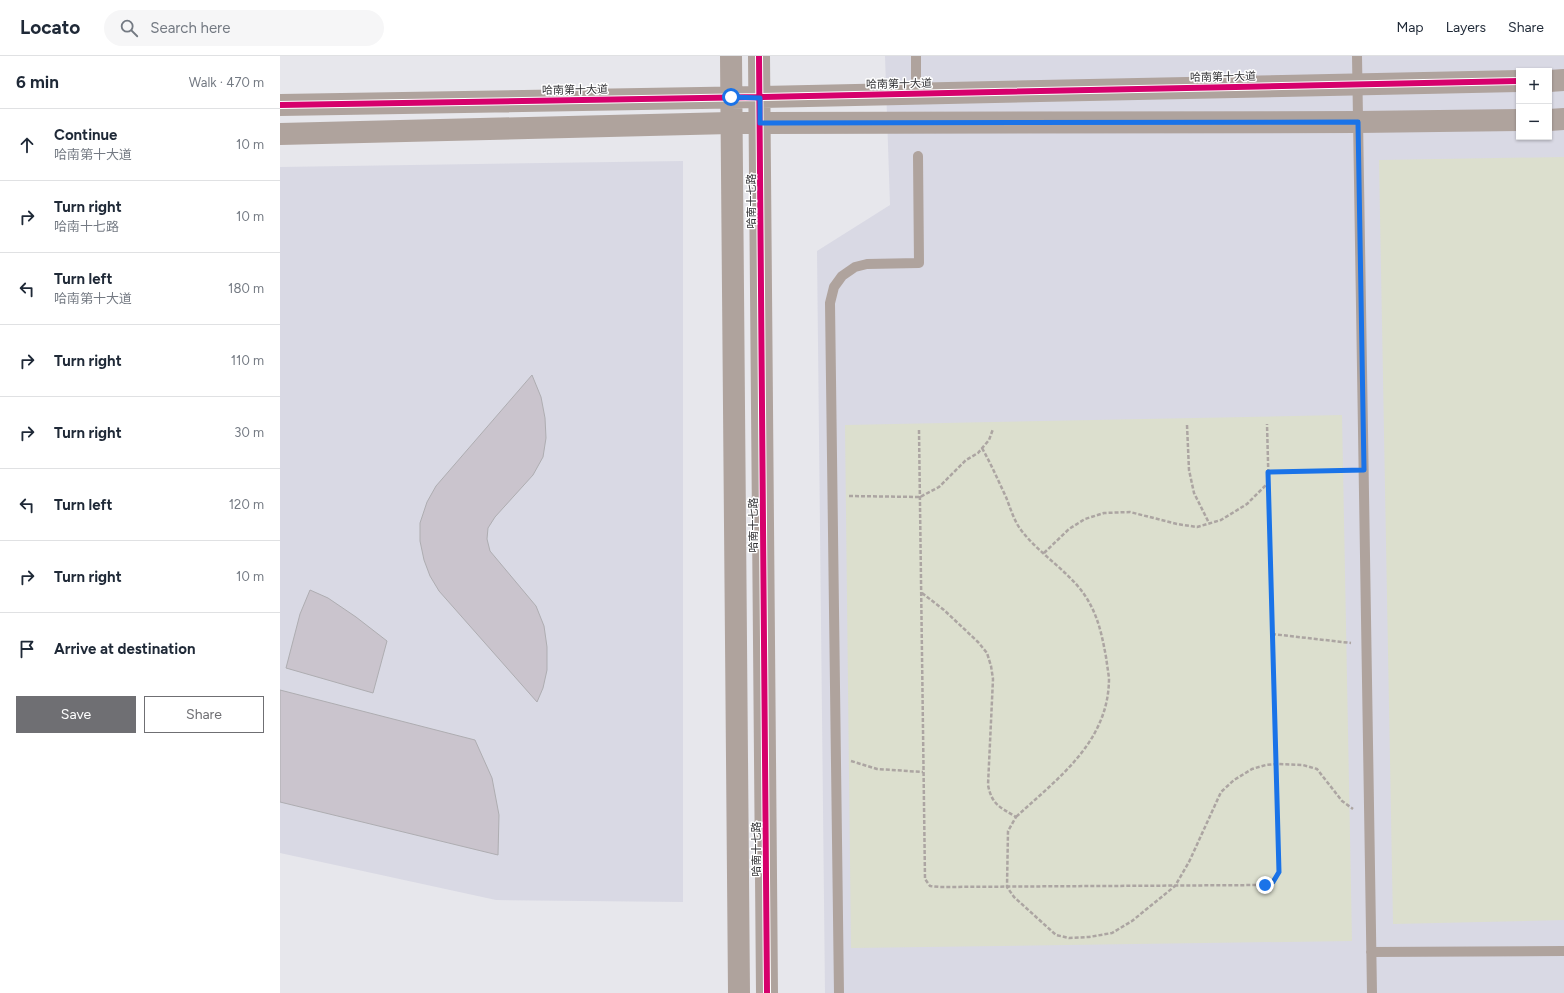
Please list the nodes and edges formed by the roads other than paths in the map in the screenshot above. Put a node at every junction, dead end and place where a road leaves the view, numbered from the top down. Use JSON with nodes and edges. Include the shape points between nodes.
{"nodes":[{"id":1,"x":731,"y":56,"type":"edge"},
{"id":2,"x":759,"y":56,"type":"edge"},
{"id":3,"x":916,"y":56,"type":"edge"},
{"id":4,"x":1357,"y":56,"type":"edge"},
{"id":5,"x":1564,"y":80,"type":"edge"},
{"id":6,"x":1516,"y":81,"type":"edge"},
{"id":7,"x":1552,"y":81,"type":"edge"},
{"id":8,"x":1358,"y":84,"type":"junction"},
{"id":9,"x":916,"y":94,"type":"junction"},
{"id":10,"x":731,"y":97,"type":"junction"},
{"id":11,"x":760,"y":98,"type":"junction"},
{"id":12,"x":280,"y":105,"type":"edge"},
{"id":13,"x":1564,"y":119,"type":"edge"},
{"id":14,"x":1516,"y":120,"type":"edge"},
{"id":15,"x":1552,"y":120,"type":"edge"},
{"id":16,"x":1358,"y":122,"type":"junction"},
{"id":17,"x":730,"y":123,"type":"junction"},
{"id":18,"x":760,"y":123,"type":"junction"},
{"id":19,"x":280,"y":134,"type":"edge"},
{"id":20,"x":918,"y":156,"type":"dead end"},
{"id":21,"x":1564,"y":951,"type":"edge"},
{"id":22,"x":1371,"y":952,"type":"junction"},
{"id":23,"x":739,"y":993,"type":"edge"},
{"id":24,"x":767,"y":993,"type":"edge"},
{"id":25,"x":838,"y":993,"type":"edge"},
{"id":26,"x":1372,"y":993,"type":"edge"}],
"edges":[{"from":1,"to":10,"type":"street","name":"哈南十七路"},
{"from":2,"to":11,"type":"street","name":"哈南十七路"},
{"from":3,"to":9,"type":"lane"},
{"from":4,"to":8,"type":"lane"},
{"from":5,"to":7,"type":"street"},
{"from":6,"to":8,"type":"street","name":"哈南第十大道"},
{"from":8,"to":9,"type":"street","name":"哈南第十大道"},
{"from":8,"to":16,"type":"lane"},
{"from":9,"to":11,"type":"street","name":"哈南第十大道"},
{"from":10,"to":11,"type":"street","name":"哈南第十大道"},
{"from":10,"to":12,"type":"street","name":"哈南第十大道"},
{"from":10,"to":17,"type":"street","name":"哈南十七路"},
{"from":11,"to":18,"type":"street","name":"哈南十七路"},
{"from":13,"to":15,"type":"street"},
{"from":14,"to":16,"type":"street"},
{"from":16,"to":18,"type":"street"},
{"from":16,"to":22,"type":"lane"},
{"from":17,"to":18,"type":"street"},
{"from":17,"to":19,"type":"street"},
{"from":17,"to":23,"type":"street","name":"哈南十七路"},
{"from":18,"to":24,"type":"street","name":"哈南十七路"},
{"from":20,"to":25,"type":"lane","via":[[919,263],[867,264],[855,267],[842,276],[834,287],[830,303]]},
{"from":21,"to":22,"type":"lane"},
{"from":22,"to":26,"type":"lane"}]}
